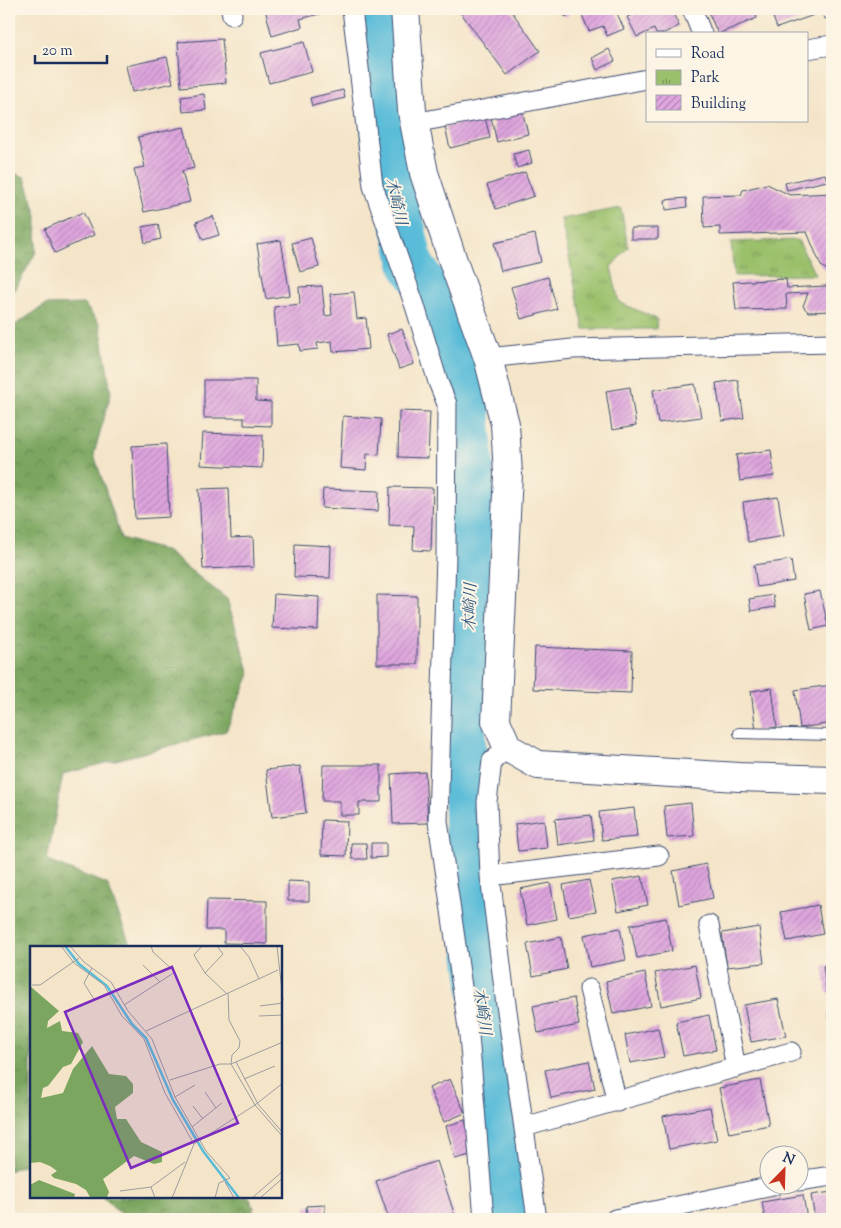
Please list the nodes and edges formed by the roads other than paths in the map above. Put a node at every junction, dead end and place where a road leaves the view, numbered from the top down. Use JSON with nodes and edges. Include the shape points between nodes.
{"nodes":[{"id":1,"x":352,"y":9,"type":"edge"},
{"id":2,"x":406,"y":9,"type":"edge"},
{"id":3,"x":692,"y":9,"type":"edge"},
{"id":4,"x":701,"y":32,"type":"edge"},
{"id":5,"x":832,"y":45,"type":"edge"},
{"id":6,"x":808,"y":49,"type":"edge"},
{"id":7,"x":646,"y":79,"type":"edge"},
{"id":8,"x":414,"y":123,"type":"junction"},
{"id":9,"x":832,"y":343,"type":"edge"},
{"id":10,"x":488,"y":358,"type":"junction"},
{"id":11,"x":739,"y":733,"type":"dead end"},
{"id":12,"x":832,"y":735,"type":"edge"},
{"id":13,"x":508,"y":748,"type":"junction"},
{"id":14,"x":832,"y":780,"type":"edge"},
{"id":15,"x":659,"y":856,"type":"dead end"},
{"id":16,"x":490,"y":876,"type":"junction"},
{"id":17,"x":710,"y":926,"type":"dead end"},
{"id":18,"x":589,"y":989,"type":"dead end"},
{"id":19,"x":791,"y":1052,"type":"dead end"},
{"id":20,"x":736,"y":1068,"type":"junction"},
{"id":21,"x":618,"y":1102,"type":"junction"},
{"id":22,"x":524,"y":1127,"type":"junction"},
{"id":23,"x":832,"y":1176,"type":"edge"},
{"id":24,"x":808,"y":1180,"type":"edge"},
{"id":25,"x":758,"y":1189,"type":"edge"},
{"id":26,"x":484,"y":1219,"type":"edge"},
{"id":27,"x":537,"y":1219,"type":"edge"},
{"id":28,"x":615,"y":1219,"type":"edge"}],
"edges":[{"from":1,"to":26,"type":"street","via":[[373,186],[447,404],[438,821],[469,1035]]},
{"from":2,"to":8,"type":"street"},
{"from":3,"to":4,"type":"street"},
{"from":5,"to":6,"type":"street"},
{"from":7,"to":8,"type":"street"},
{"from":8,"to":10,"type":"street","via":[[424,173]]},
{"from":9,"to":10,"type":"street","via":[[572,349]]},
{"from":10,"to":13,"type":"street","via":[[504,424],[508,474],[496,722]]},
{"from":11,"to":12,"type":"lane"},
{"from":13,"to":14,"type":"street","via":[[538,765],[739,778]]},
{"from":13,"to":16,"type":"street","via":[[492,761],[487,802]]},
{"from":15,"to":16,"type":"street"},
{"from":16,"to":22,"type":"street"},
{"from":17,"to":20,"type":"street"},
{"from":18,"to":21,"type":"street"},
{"from":19,"to":20,"type":"street"},
{"from":20,"to":21,"type":"street"},
{"from":21,"to":22,"type":"street"},
{"from":22,"to":27,"type":"street"},
{"from":23,"to":24,"type":"street"},
{"from":25,"to":28,"type":"street"}]}
